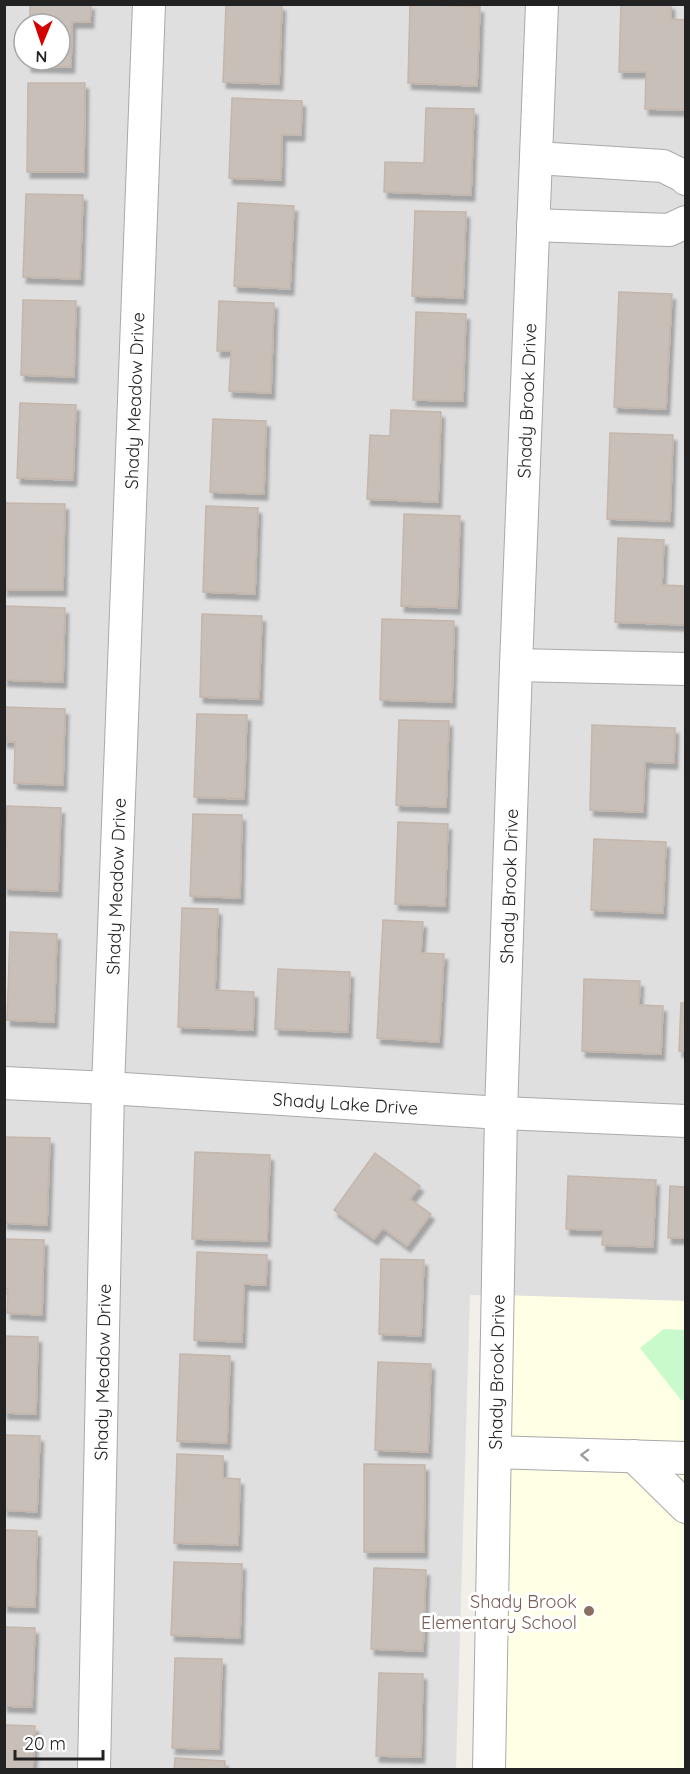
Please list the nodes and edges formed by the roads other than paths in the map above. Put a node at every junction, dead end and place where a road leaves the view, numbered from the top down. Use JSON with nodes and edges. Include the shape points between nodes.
{"nodes":[{"id":1,"x":149,"y":4,"type":"edge"},
{"id":2,"x":542,"y":4,"type":"edge"},
{"id":3,"x":536,"y":158,"type":"junction"},
{"id":4,"x":686,"y":179,"type":"edge"},
{"id":5,"x":686,"y":222,"type":"edge"},
{"id":6,"x":533,"y":225,"type":"junction"},
{"id":7,"x":516,"y":665,"type":"junction"},
{"id":8,"x":686,"y":669,"type":"edge"},
{"id":9,"x":4,"y":1083,"type":"edge"},
{"id":10,"x":108,"y":1088,"type":"junction"},
{"id":11,"x":501,"y":1113,"type":"junction"},
{"id":12,"x":686,"y":1121,"type":"edge"},
{"id":13,"x":495,"y":1452,"type":"junction"},
{"id":14,"x":634,"y":1456,"type":"junction"},
{"id":15,"x":686,"y":1458,"type":"edge"},
{"id":16,"x":686,"y":1507,"type":"edge"},
{"id":17,"x":94,"y":1770,"type":"edge"},
{"id":18,"x":489,"y":1770,"type":"edge"}],
"edges":[{"from":1,"to":10,"type":"street","name":"Shady Meadow Drive"},
{"from":2,"to":3,"type":"street","name":"Shady Brook Drive"},
{"from":3,"to":4,"type":"street","via":[[663,166]]},
{"from":3,"to":6,"type":"street","name":"Shady Brook Drive"},
{"from":5,"to":6,"type":"street","via":[[669,230]]},
{"from":6,"to":7,"type":"street","name":"Shady Brook Drive"},
{"from":7,"to":8,"type":"street"},
{"from":7,"to":11,"type":"street","name":"Shady Brook Drive"},
{"from":9,"to":10,"type":"street","name":"Shady Lake Drive"},
{"from":10,"to":11,"type":"street","name":"Shady Lake Drive"},
{"from":10,"to":17,"type":"street","name":"Shady Meadow Drive"},
{"from":11,"to":12,"type":"street","name":"Shady Lake Drive"},
{"from":11,"to":13,"type":"street","name":"Shady Brook Drive"},
{"from":14,"to":13,"type":"street","one_way":true},
{"from":13,"to":18,"type":"street","name":"Shady Brook Drive"},
{"from":14,"to":15,"type":"street"},
{"from":14,"to":16,"type":"street"}]}
